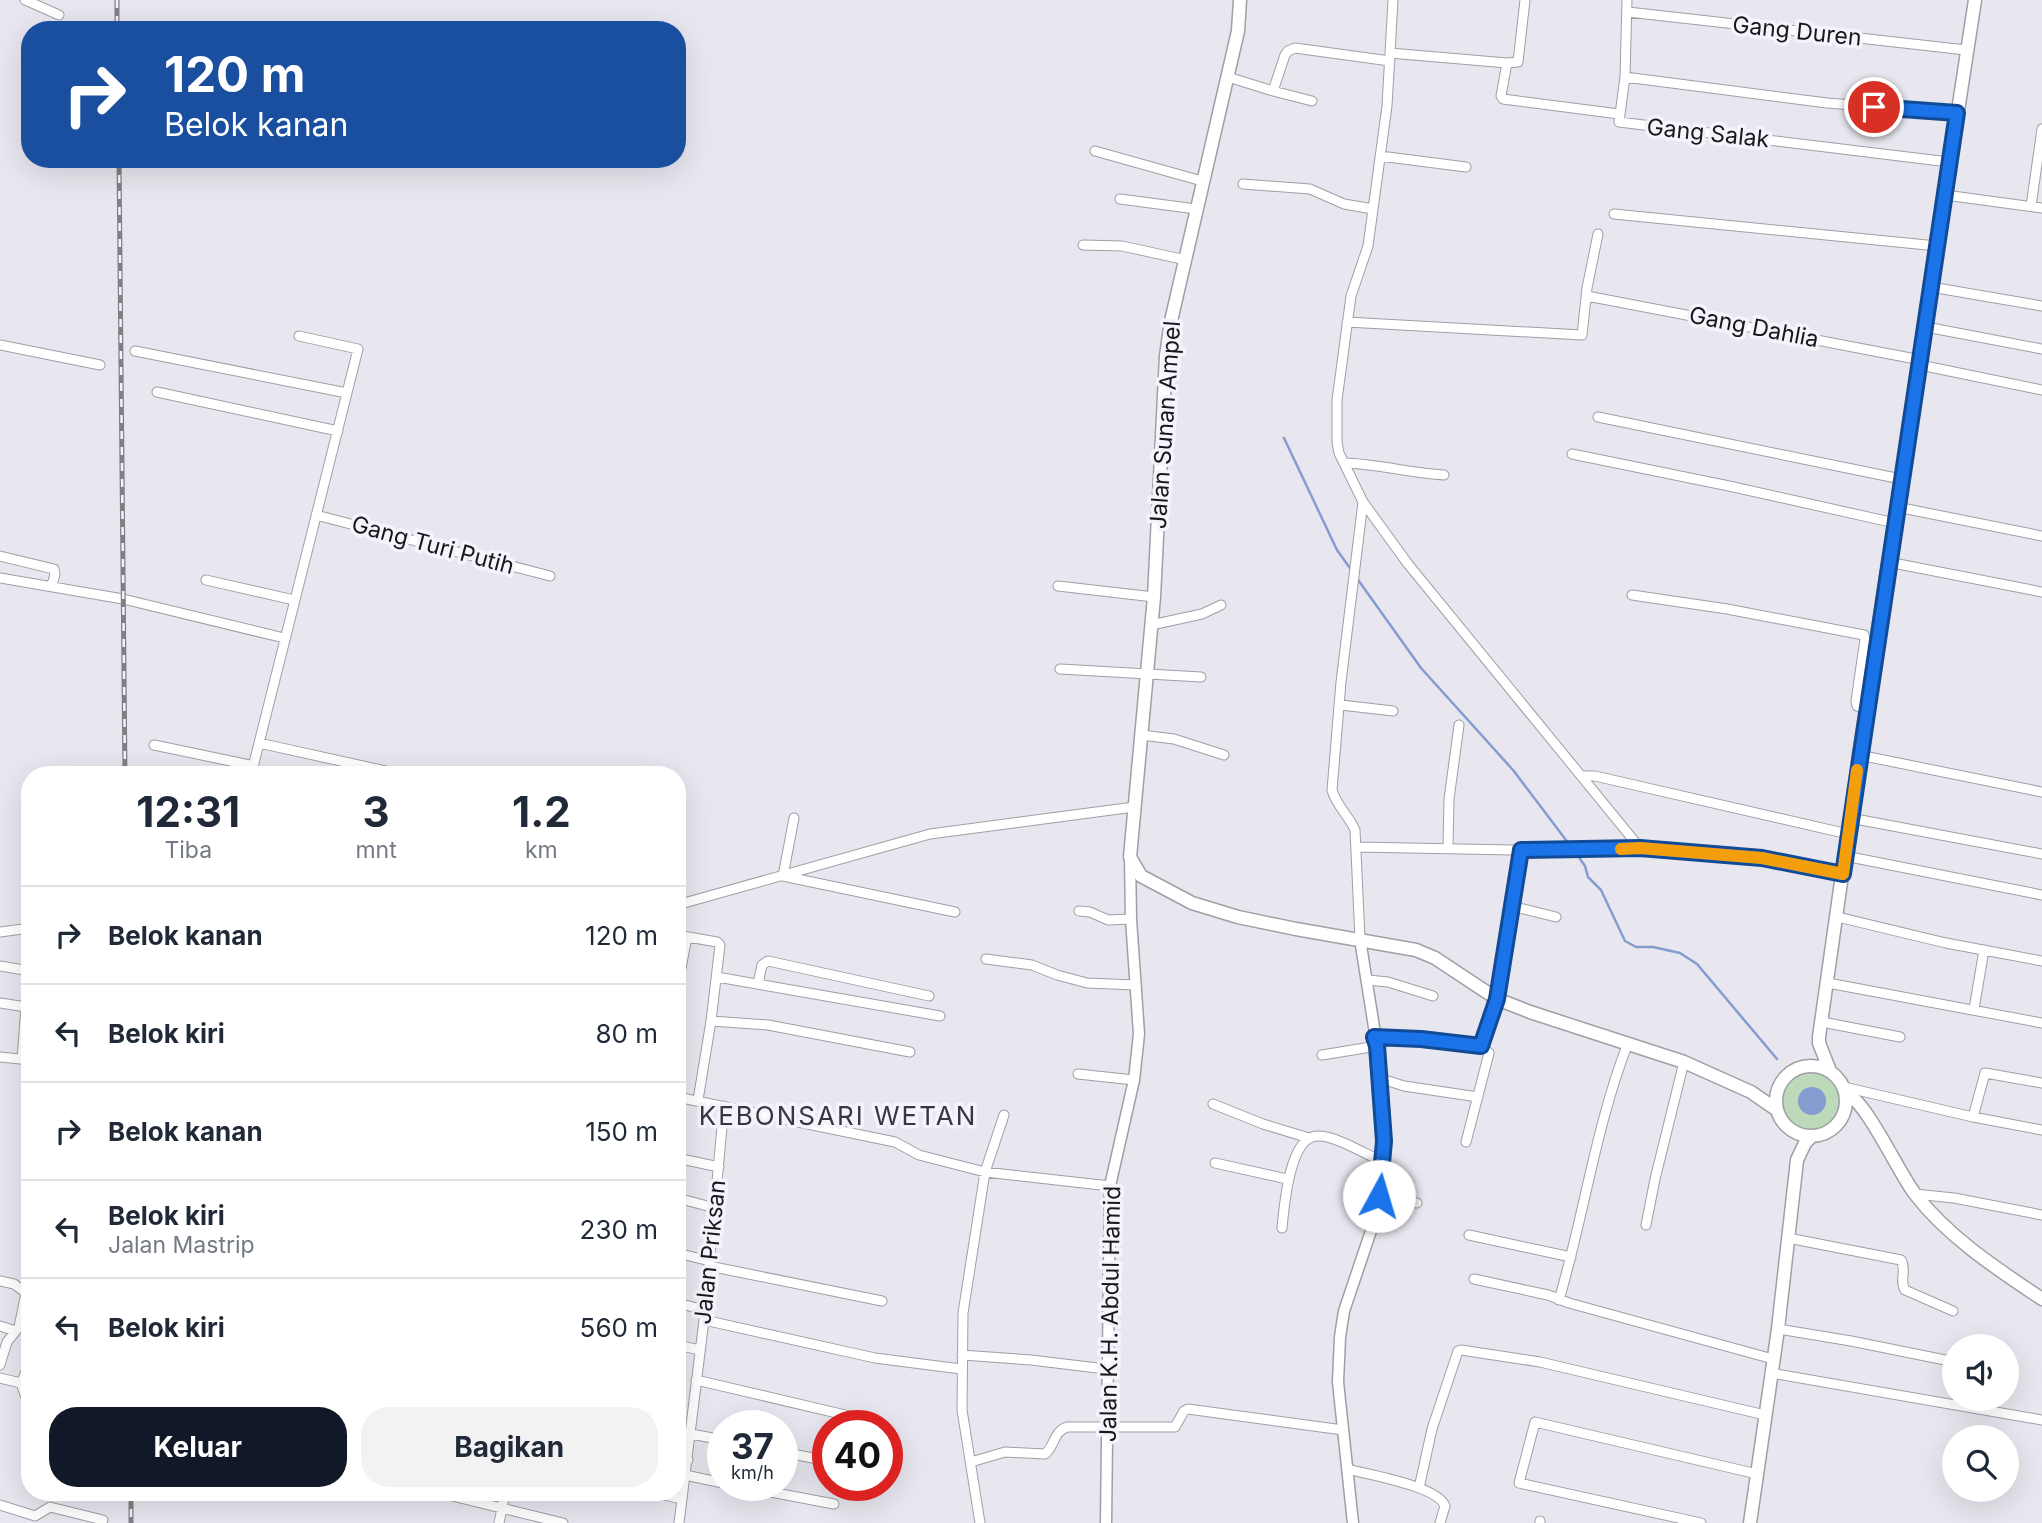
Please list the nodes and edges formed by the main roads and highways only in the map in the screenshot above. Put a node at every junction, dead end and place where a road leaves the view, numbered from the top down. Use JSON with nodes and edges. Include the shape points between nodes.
{"nodes":[{"id":1,"x":1240,"y":0,"type":"edge"},
{"id":2,"x":1975,"y":0,"type":"edge"},
{"id":3,"x":1819,"y":1043,"type":"junction"},
{"id":4,"x":1799,"y":1068,"type":"junction"},
{"id":5,"x":1830,"y":1071,"type":"junction"},
{"id":6,"x":1778,"y":1088,"type":"junction"},
{"id":7,"x":1845,"y":1090,"type":"junction"},
{"id":8,"x":1751,"y":1092,"type":"junction"},
{"id":9,"x":1777,"y":1110,"type":"junction"},
{"id":10,"x":1846,"y":1111,"type":"junction"},
{"id":11,"x":1867,"y":1115,"type":"junction"},
{"id":12,"x":1789,"y":1129,"type":"junction"},
{"id":13,"x":1812,"y":1136,"type":"junction"},
{"id":14,"x":1797,"y":1160,"type":"junction"},
{"id":15,"x":2042,"y":1299,"type":"edge"},
{"id":16,"x":1750,"y":1523,"type":"edge"}],
"edges":[{"from":1,"to":8,"type":"main road","name":"Jalan Sunan Ampel","via":[[1236,79],[1202,181],[1166,356],[1154,597],[1130,857],[1141,876],[1192,903],[1238,917],[1416,950],[1497,999],[1684,1062]]},
{"from":2,"to":3,"type":"main road","via":[[1921,363],[1871,640],[1867,708]]},
{"from":3,"to":4,"type":"main road"},
{"from":3,"to":5,"type":"main road"},
{"from":4,"to":5,"type":"main road","via":[[1810,1065]]},
{"from":4,"to":6,"type":"main road"},
{"from":5,"to":7,"type":"main road"},
{"from":6,"to":8,"type":"main road"},
{"from":6,"to":9,"type":"main road"},
{"from":7,"to":10,"type":"main road"},
{"from":7,"to":11,"type":"main road"},
{"from":8,"to":9,"type":"main road"},
{"from":9,"to":12,"type":"main road"},
{"from":10,"to":11,"type":"main road"},
{"from":10,"to":13,"type":"main road","via":[[1833,1129]]},
{"from":11,"to":15,"type":"main road","via":[[1915,1194],[1953,1233]]},
{"from":12,"to":13,"type":"main road"},
{"from":12,"to":14,"type":"main road"},
{"from":13,"to":14,"type":"main road"},
{"from":14,"to":16,"type":"main road"}]}
